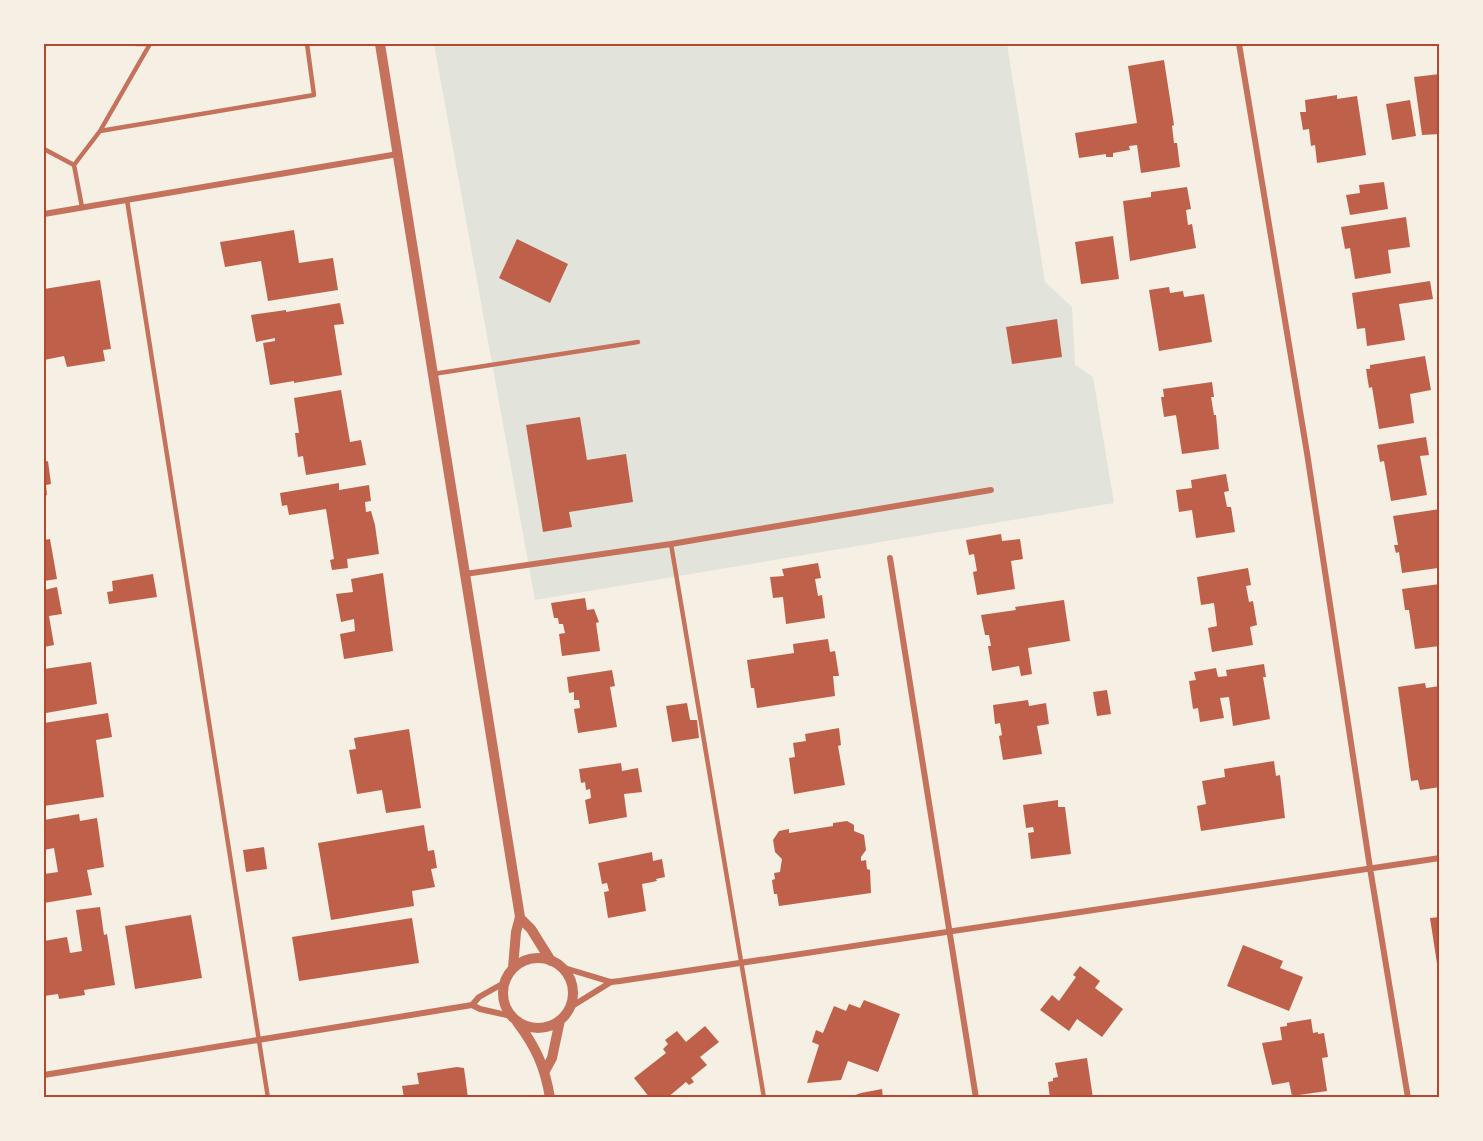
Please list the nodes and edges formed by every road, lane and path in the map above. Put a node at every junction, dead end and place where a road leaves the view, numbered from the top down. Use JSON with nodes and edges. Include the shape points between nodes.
{"nodes":[{"id":1,"x":136,"y":44,"type":"edge"},
{"id":2,"x":151,"y":44,"type":"edge"},
{"id":3,"x":308,"y":44,"type":"edge"},
{"id":4,"x":380,"y":44,"type":"edge"},
{"id":5,"x":1239,"y":44,"type":"edge"},
{"id":6,"x":100,"y":131,"type":"junction"},
{"id":7,"x":44,"y":149,"type":"edge"},
{"id":8,"x":398,"y":154,"type":"junction"},
{"id":9,"x":74,"y":165,"type":"junction"},
{"id":10,"x":127,"y":200,"type":"junction"},
{"id":11,"x":82,"y":207,"type":"junction"},
{"id":12,"x":44,"y":214,"type":"edge"},
{"id":13,"x":638,"y":342,"type":"dead end"},
{"id":14,"x":433,"y":374,"type":"junction"},
{"id":15,"x":991,"y":490,"type":"dead end"},
{"id":16,"x":671,"y":544,"type":"junction"},
{"id":17,"x":890,"y":558,"type":"dead end"},
{"id":18,"x":465,"y":574,"type":"junction"},
{"id":19,"x":1440,"y":858,"type":"edge"},
{"id":20,"x":1370,"y":868,"type":"junction"},
{"id":21,"x":521,"y":918,"type":"junction"},
{"id":22,"x":948,"y":932,"type":"junction"},
{"id":23,"x":551,"y":961,"type":"junction"},
{"id":24,"x":742,"y":963,"type":"junction"},
{"id":25,"x":561,"y":967,"type":"junction"},
{"id":26,"x":513,"y":968,"type":"junction"},
{"id":27,"x":611,"y":982,"type":"junction"},
{"id":28,"x":504,"y":983,"type":"junction"},
{"id":29,"x":472,"y":1005,"type":"junction"},
{"id":30,"x":569,"y":1008,"type":"junction"},
{"id":31,"x":514,"y":1019,"type":"junction"},
{"id":32,"x":560,"y":1020,"type":"junction"},
{"id":33,"x":259,"y":1041,"type":"junction"},
{"id":34,"x":545,"y":1071,"type":"junction"},
{"id":35,"x":44,"y":1076,"type":"edge"},
{"id":36,"x":268,"y":1098,"type":"edge"},
{"id":37,"x":550,"y":1098,"type":"edge"},
{"id":38,"x":764,"y":1098,"type":"edge"},
{"id":39,"x":976,"y":1098,"type":"edge"},
{"id":40,"x":1408,"y":1098,"type":"edge"}],
"edges":[{"from":1,"to":2,"type":"lane"},
{"from":2,"to":6,"type":"lane"},
{"from":3,"to":6,"type":"lane","via":[[314,95]]},
{"from":4,"to":8,"type":"street"},
{"from":5,"to":20,"type":"street"},
{"from":6,"to":9,"type":"lane"},
{"from":7,"to":9,"type":"lane"},
{"from":8,"to":10,"type":"street"},
{"from":8,"to":14,"type":"street"},
{"from":9,"to":11,"type":"lane"},
{"from":10,"to":11,"type":"street"},
{"from":10,"to":33,"type":"lane"},
{"from":11,"to":12,"type":"street"},
{"from":13,"to":14,"type":"lane"},
{"from":14,"to":18,"type":"street"},
{"from":15,"to":16,"type":"street"},
{"from":16,"to":18,"type":"street"},
{"from":16,"to":24,"type":"lane"},
{"from":17,"to":22,"type":"street"},
{"from":18,"to":21,"type":"street"},
{"from":19,"to":20,"type":"street"},
{"from":20,"to":22,"type":"street"},
{"from":20,"to":40,"type":"street"},
{"from":21,"to":23,"type":"street"},
{"from":21,"to":26,"type":"street"},
{"from":22,"to":24,"type":"street"},
{"from":22,"to":39,"type":"street"},
{"from":23,"to":25,"type":"street"},
{"from":23,"to":26,"type":"street","via":[[531,959]]},
{"from":24,"to":27,"type":"street"},
{"from":24,"to":38,"type":"lane"},
{"from":25,"to":27,"type":"street"},
{"from":25,"to":30,"type":"street","via":[[572,986]]},
{"from":26,"to":28,"type":"street"},
{"from":27,"to":30,"type":"street"},
{"from":28,"to":29,"type":"street"},
{"from":28,"to":31,"type":"street","via":[[505,1006]]},
{"from":29,"to":31,"type":"street"},
{"from":29,"to":33,"type":"street"},
{"from":30,"to":32,"type":"street"},
{"from":31,"to":32,"type":"street","via":[[539,1028]]},
{"from":31,"to":34,"type":"street","via":[[531,1041]]},
{"from":32,"to":34,"type":"street","via":[[552,1058]]},
{"from":33,"to":35,"type":"street"},
{"from":33,"to":36,"type":"lane"},
{"from":34,"to":37,"type":"street"}]}
